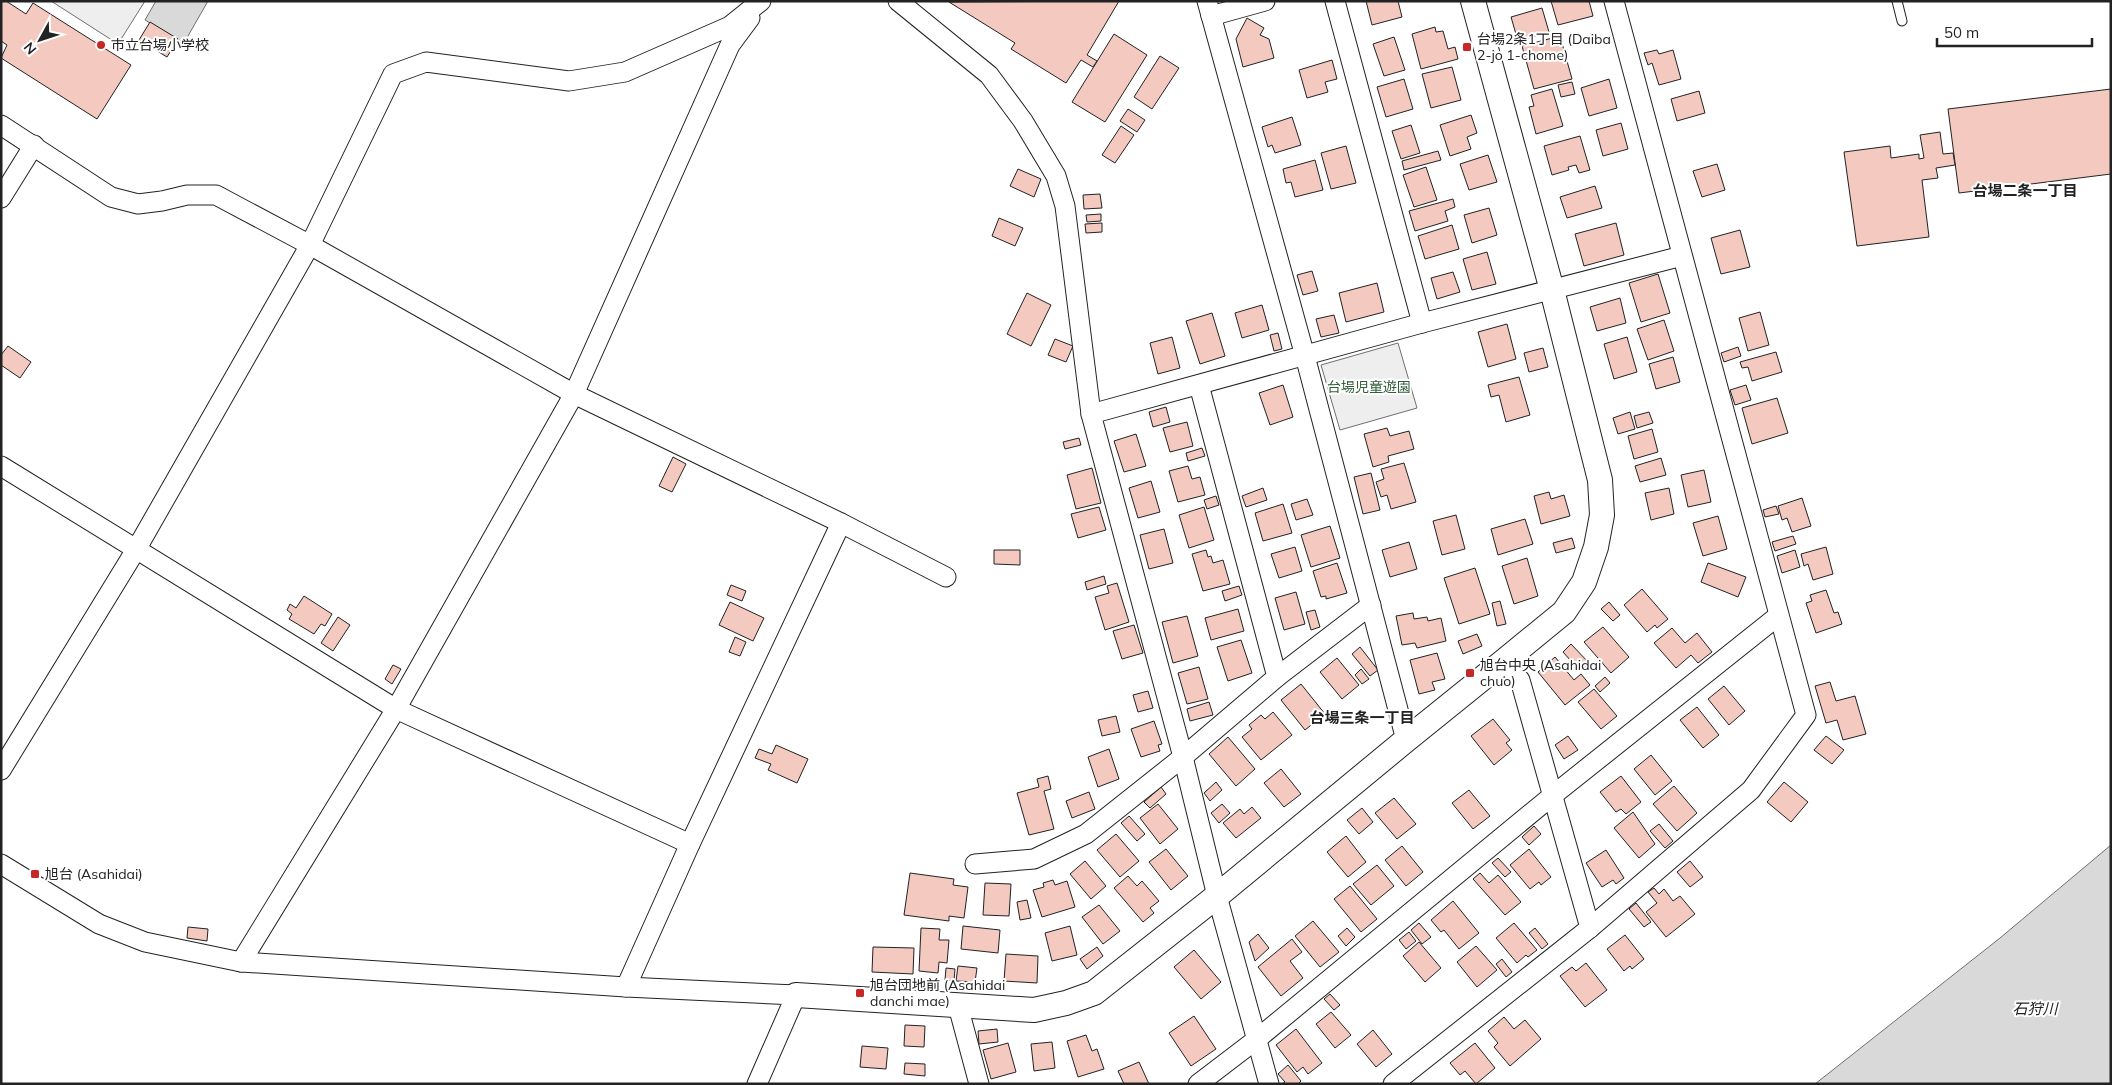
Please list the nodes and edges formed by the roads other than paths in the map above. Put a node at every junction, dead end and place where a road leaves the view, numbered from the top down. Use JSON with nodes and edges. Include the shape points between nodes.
{"nodes":[{"id":1,"x":762,"y":1,"type":"edge"},
{"id":2,"x":898,"y":1,"type":"edge"},
{"id":3,"x":1266,"y":1,"type":"edge"},
{"id":4,"x":1335,"y":1,"type":"edge"},
{"id":5,"x":1473,"y":1,"type":"edge"},
{"id":6,"x":1614,"y":1,"type":"edge"},
{"id":7,"x":1897,"y":1,"type":"edge"},
{"id":8,"x":1209,"y":8,"type":"edge"},
{"id":9,"x":1902,"y":21,"type":"dead end"},
{"id":10,"x":1,"y":125,"type":"edge"},
{"id":11,"x":34,"y":144,"type":"junction"},
{"id":12,"x":1,"y":198,"type":"edge"},
{"id":13,"x":310,"y":245,"type":"junction"},
{"id":14,"x":1682,"y":256,"type":"junction"},
{"id":15,"x":1552,"y":290,"type":"junction"},
{"id":16,"x":1422,"y":323,"type":"junction"},
{"id":17,"x":1305,"y":356,"type":"junction"},
{"id":18,"x":1199,"y":385,"type":"junction"},
{"id":19,"x":574,"y":394,"type":"junction"},
{"id":20,"x":1091,"y":414,"type":"junction"},
{"id":21,"x":1,"y":466,"type":"edge"},
{"id":22,"x":841,"y":523,"type":"junction"},
{"id":23,"x":137,"y":548,"type":"junction"},
{"id":24,"x":946,"y":577,"type":"dead end"},
{"id":25,"x":1371,"y":605,"type":"junction"},
{"id":26,"x":1778,"y":616,"type":"junction"},
{"id":27,"x":1504,"y":662,"type":"junction"},
{"id":28,"x":1277,"y":677,"type":"junction"},
{"id":29,"x":396,"y":709,"type":"junction"},
{"id":30,"x":1406,"y":740,"type":"junction"},
{"id":31,"x":1183,"y":757,"type":"junction"},
{"id":32,"x":1,"y":770,"type":"edge"},
{"id":33,"x":1552,"y":796,"type":"junction"},
{"id":34,"x":690,"y":844,"type":"junction"},
{"id":35,"x":1,"y":864,"type":"edge"},
{"id":36,"x":975,"y":864,"type":"dead end"},
{"id":37,"x":1217,"y":896,"type":"junction"},
{"id":38,"x":1590,"y":928,"type":"junction"},
{"id":39,"x":242,"y":962,"type":"junction"},
{"id":40,"x":626,"y":987,"type":"junction"},
{"id":41,"x":796,"y":995,"type":"junction"},
{"id":42,"x":958,"y":1006,"type":"junction"},
{"id":43,"x":1257,"y":1039,"type":"junction"},
{"id":44,"x":757,"y":1084,"type":"edge"},
{"id":45,"x":979,"y":1084,"type":"edge"},
{"id":46,"x":1198,"y":1084,"type":"edge"},
{"id":47,"x":1269,"y":1084,"type":"edge"},
{"id":48,"x":1393,"y":1084,"type":"edge"}],
"edges":[{"from":1,"to":13,"type":"street","via":[[730,26],[625,72],[569,81],[426,62],[393,74]]},
{"from":1,"to":19,"type":"street","via":[[730,45]]},
{"from":2,"to":20,"type":"street","via":[[989,75],[1023,121],[1056,176],[1065,206]]},
{"from":3,"to":8,"type":"street"},
{"from":4,"to":16,"type":"street"},
{"from":5,"to":15,"type":"street"},
{"from":6,"to":14,"type":"street"},
{"from":7,"to":9,"type":"lane"},
{"from":8,"to":17,"type":"street"},
{"from":10,"to":11,"type":"street"},
{"from":11,"to":12,"type":"street"},
{"from":11,"to":13,"type":"street","via":[[111,197],[138,204],[187,195],[216,195]]},
{"from":13,"to":19,"type":"street"},
{"from":13,"to":23,"type":"street"},
{"from":14,"to":15,"type":"street"},
{"from":14,"to":26,"type":"street"},
{"from":15,"to":16,"type":"street"},
{"from":15,"to":27,"type":"street","via":[[1600,480],[1602,514],[1584,582],[1564,612]]},
{"from":16,"to":17,"type":"street"},
{"from":17,"to":18,"type":"street"},
{"from":17,"to":25,"type":"street"},
{"from":18,"to":20,"type":"street"},
{"from":18,"to":28,"type":"street"},
{"from":19,"to":22,"type":"street"},
{"from":19,"to":29,"type":"street"},
{"from":20,"to":31,"type":"street"},
{"from":21,"to":23,"type":"street"},
{"from":22,"to":24,"type":"street"},
{"from":22,"to":34,"type":"street"},
{"from":23,"to":29,"type":"street"},
{"from":23,"to":32,"type":"street"},
{"from":25,"to":28,"type":"street"},
{"from":25,"to":30,"type":"street"},
{"from":26,"to":33,"type":"street"},
{"from":26,"to":38,"type":"street","via":[[1806,715],[1751,790]]},
{"from":27,"to":30,"type":"street"},
{"from":27,"to":33,"type":"street","via":[[1520,680]]},
{"from":28,"to":31,"type":"street"},
{"from":29,"to":34,"type":"street"},
{"from":29,"to":39,"type":"street"},
{"from":30,"to":37,"type":"street"},
{"from":31,"to":36,"type":"street","via":[[1086,834],[1034,859]]},
{"from":31,"to":37,"type":"street"},
{"from":33,"to":38,"type":"street"},
{"from":33,"to":43,"type":"street"},
{"from":34,"to":40,"type":"street"},
{"from":35,"to":39,"type":"street","via":[[98,924],[145,942]]},
{"from":37,"to":42,"type":"street","via":[[1094,993],[1034,1010]]},
{"from":37,"to":43,"type":"street"},
{"from":38,"to":48,"type":"street"},
{"from":39,"to":40,"type":"street"},
{"from":40,"to":41,"type":"street"},
{"from":41,"to":42,"type":"street"},
{"from":41,"to":44,"type":"street"},
{"from":42,"to":45,"type":"street"},
{"from":43,"to":46,"type":"street"},
{"from":43,"to":47,"type":"street"}]}
